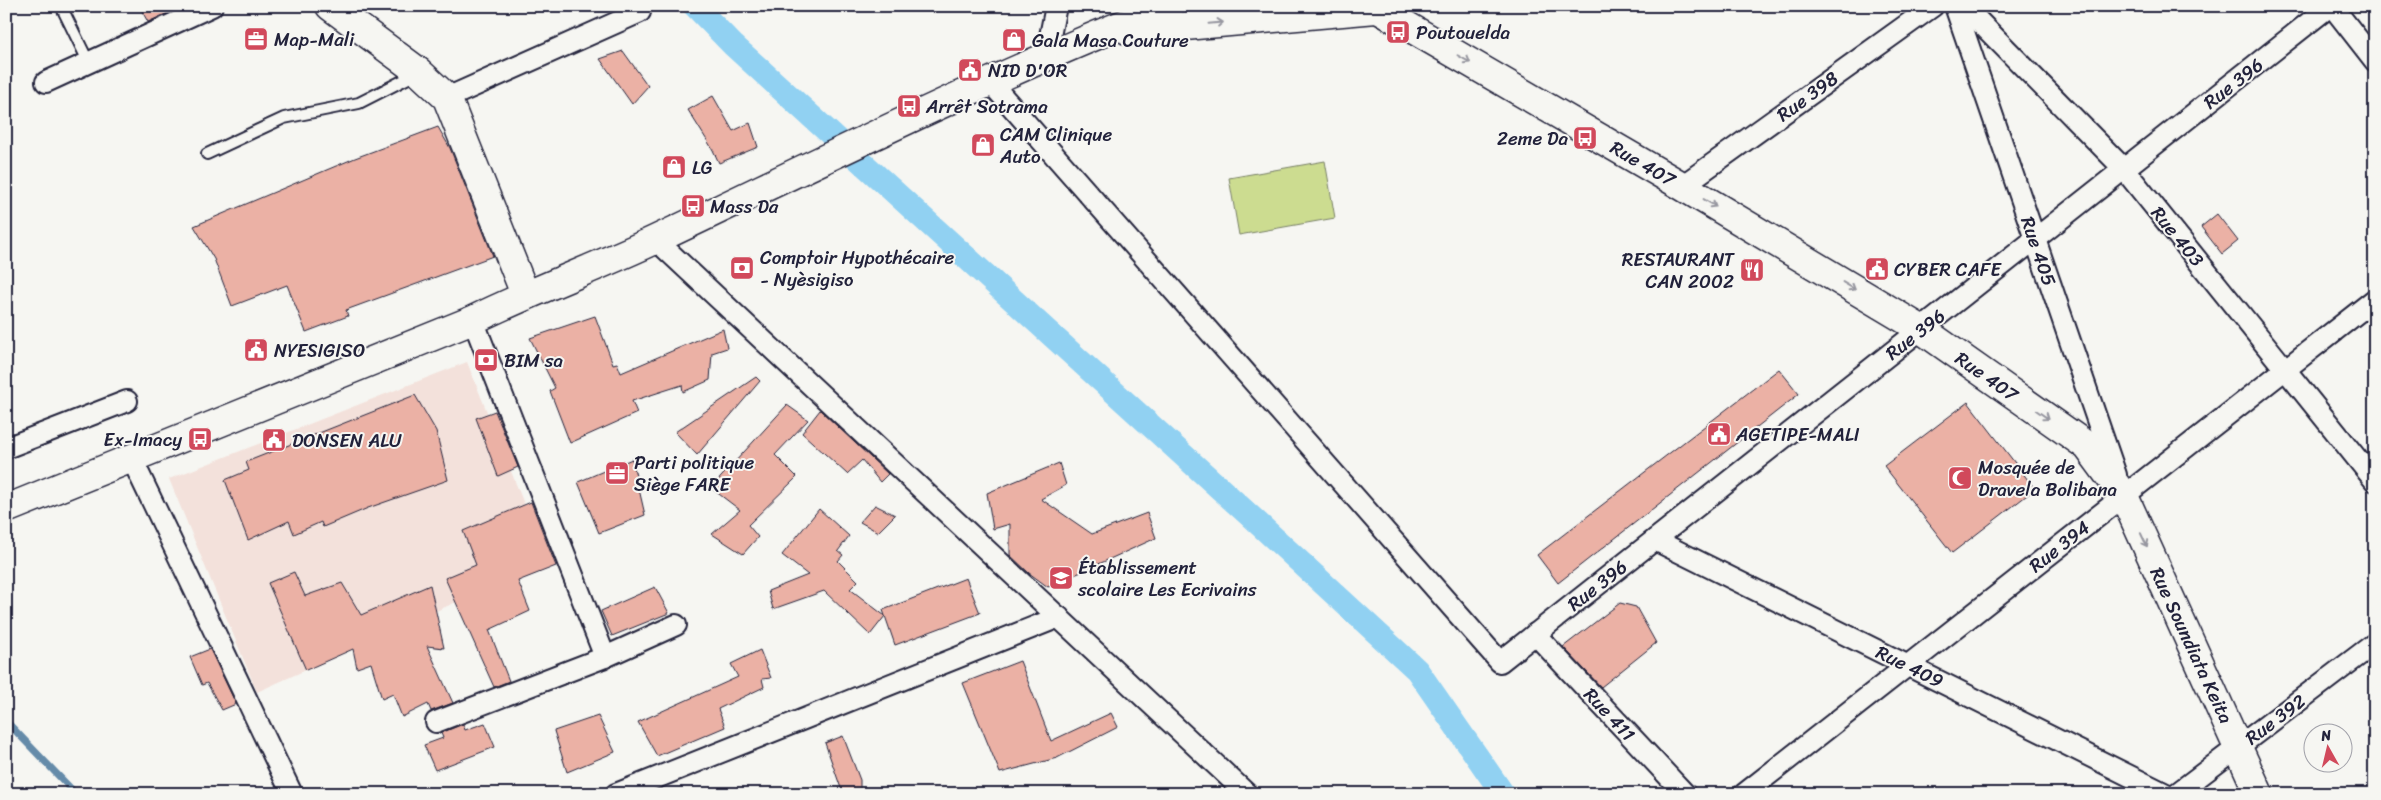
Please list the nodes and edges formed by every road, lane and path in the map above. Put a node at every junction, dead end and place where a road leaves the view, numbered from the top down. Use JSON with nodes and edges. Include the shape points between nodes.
{"nodes":[{"id":1,"x":61,"y":6,"type":"edge"},
{"id":2,"x":212,"y":6,"type":"edge"},
{"id":3,"x":330,"y":6,"type":"edge"},
{"id":4,"x":1056,"y":6,"type":"edge"},
{"id":5,"x":1169,"y":6,"type":"edge"},
{"id":6,"x":1933,"y":6,"type":"edge"},
{"id":7,"x":1956,"y":6,"type":"edge"},
{"id":8,"x":1964,"y":6,"type":"edge"},
{"id":9,"x":2331,"y":6,"type":"edge"},
{"id":10,"x":1374,"y":8,"type":"edge"},
{"id":11,"x":640,"y":12,"type":"dead end"},
{"id":12,"x":1098,"y":34,"type":"junction"},
{"id":13,"x":1046,"y":56,"type":"junction"},
{"id":14,"x":2375,"y":61,"type":"edge"},
{"id":15,"x":89,"y":63,"type":"junction"},
{"id":16,"x":419,"y":72,"type":"junction"},
{"id":17,"x":46,"y":82,"type":"dead end"},
{"id":18,"x":990,"y":82,"type":"junction"},
{"id":19,"x":447,"y":98,"type":"junction"},
{"id":20,"x":207,"y":154,"type":"dead end"},
{"id":21,"x":2124,"y":169,"type":"junction"},
{"id":22,"x":1682,"y":186,"type":"junction"},
{"id":23,"x":656,"y":240,"type":"junction"},
{"id":24,"x":2034,"y":240,"type":"junction"},
{"id":25,"x":525,"y":294,"type":"junction"},
{"id":26,"x":2375,"y":299,"type":"edge"},
{"id":27,"x":473,"y":320,"type":"junction"},
{"id":28,"x":1921,"y":330,"type":"junction"},
{"id":29,"x":2285,"y":369,"type":"junction"},
{"id":30,"x":127,"y":401,"type":"dead end"},
{"id":31,"x":6,"y":448,"type":"edge"},
{"id":32,"x":131,"y":457,"type":"junction"},
{"id":33,"x":2375,"y":481,"type":"edge"},
{"id":34,"x":2124,"y":496,"type":"junction"},
{"id":35,"x":6,"y":509,"type":"edge"},
{"id":36,"x":1654,"y":540,"type":"junction"},
{"id":37,"x":1059,"y":617,"type":"junction"},
{"id":38,"x":676,"y":625,"type":"dead end"},
{"id":39,"x":1535,"y":634,"type":"junction"},
{"id":40,"x":2375,"y":644,"type":"edge"},
{"id":41,"x":605,"y":657,"type":"junction"},
{"id":42,"x":1908,"y":665,"type":"junction"},
{"id":43,"x":436,"y":722,"type":"dead end"},
{"id":44,"x":2238,"y":747,"type":"junction"},
{"id":45,"x":292,"y":794,"type":"edge"},
{"id":46,"x":616,"y":794,"type":"edge"},
{"id":47,"x":1247,"y":794,"type":"edge"},
{"id":48,"x":1685,"y":794,"type":"edge"},
{"id":49,"x":1744,"y":794,"type":"edge"},
{"id":50,"x":2166,"y":794,"type":"edge"},
{"id":51,"x":2176,"y":794,"type":"edge"},
{"id":52,"x":2258,"y":794,"type":"edge"}],
"edges":[{"from":1,"to":15,"type":"lane"},
{"from":2,"to":15,"type":"street"},
{"from":3,"to":16,"type":"main road"},
{"from":4,"to":13,"type":"street"},
{"from":5,"to":12,"type":"main road"},
{"from":6,"to":22,"type":"street","name":"Rue 398"},
{"from":7,"to":24,"type":"street","name":"Rue 405"},
{"from":8,"to":21,"type":"street","name":"Rue 403"},
{"from":9,"to":14,"type":"street"},
{"from":9,"to":21,"type":"street","name":"Rue 396"},
{"from":12,"to":10,"type":"main road","name":"Rue 407","one_way":true},
{"from":10,"to":22,"type":"main road","name":"Rue 407","one_way":true},
{"from":11,"to":19,"type":"street"},
{"from":12,"to":13,"type":"main road"},
{"from":13,"to":18,"type":"main road"},
{"from":15,"to":17,"type":"street"},
{"from":16,"to":19,"type":"main road"},
{"from":16,"to":20,"type":"lane","via":[[359,103],[284,118]]},
{"from":18,"to":23,"type":"main road"},
{"from":18,"to":39,"type":"street","name":"Rue 396","via":[[1500,662]]},
{"from":19,"to":25,"type":"main road"},
{"from":21,"to":24,"type":"street","name":"Rue 396"},
{"from":21,"to":29,"type":"street","name":"Rue 403"},
{"from":22,"to":28,"type":"main road","name":"Rue 407","one_way":true},
{"from":23,"to":25,"type":"main road"},
{"from":23,"to":37,"type":"street"},
{"from":24,"to":28,"type":"street","name":"Rue 396"},
{"from":24,"to":34,"type":"street","name":"Rue 405"},
{"from":25,"to":27,"type":"main road"},
{"from":26,"to":29,"type":"street","name":"Rue 394"},
{"from":27,"to":32,"type":"main road"},
{"from":27,"to":41,"type":"street"},
{"from":28,"to":34,"type":"main road","name":"Rue 407","one_way":true,"via":[[2086,446]]},
{"from":28,"to":36,"type":"street","name":"Rue 396"},
{"from":29,"to":33,"type":"street","name":"Rue 403"},
{"from":29,"to":34,"type":"street","name":"Rue 394"},
{"from":30,"to":31,"type":"street"},
{"from":32,"to":35,"type":"main road"},
{"from":32,"to":45,"type":"street"},
{"from":34,"to":42,"type":"street","name":"Rue 394"},
{"from":34,"to":44,"type":"main road","name":"Rue Soundiata Keita","one_way":true},
{"from":36,"to":39,"type":"street","name":"Rue 396"},
{"from":36,"to":42,"type":"street","name":"Rue 409"},
{"from":37,"to":46,"type":"street"},
{"from":37,"to":47,"type":"street"},
{"from":38,"to":41,"type":"street"},
{"from":39,"to":48,"type":"street","name":"Rue 411"},
{"from":40,"to":44,"type":"street","name":"Rue 392"},
{"from":41,"to":43,"type":"street"},
{"from":42,"to":49,"type":"street","name":"Rue 394"},
{"from":42,"to":50,"type":"street","name":"Rue 409"},
{"from":44,"to":51,"type":"street","name":"Rue 392"},
{"from":44,"to":52,"type":"main road","name":"Rue Soundiata Keita"}]}
